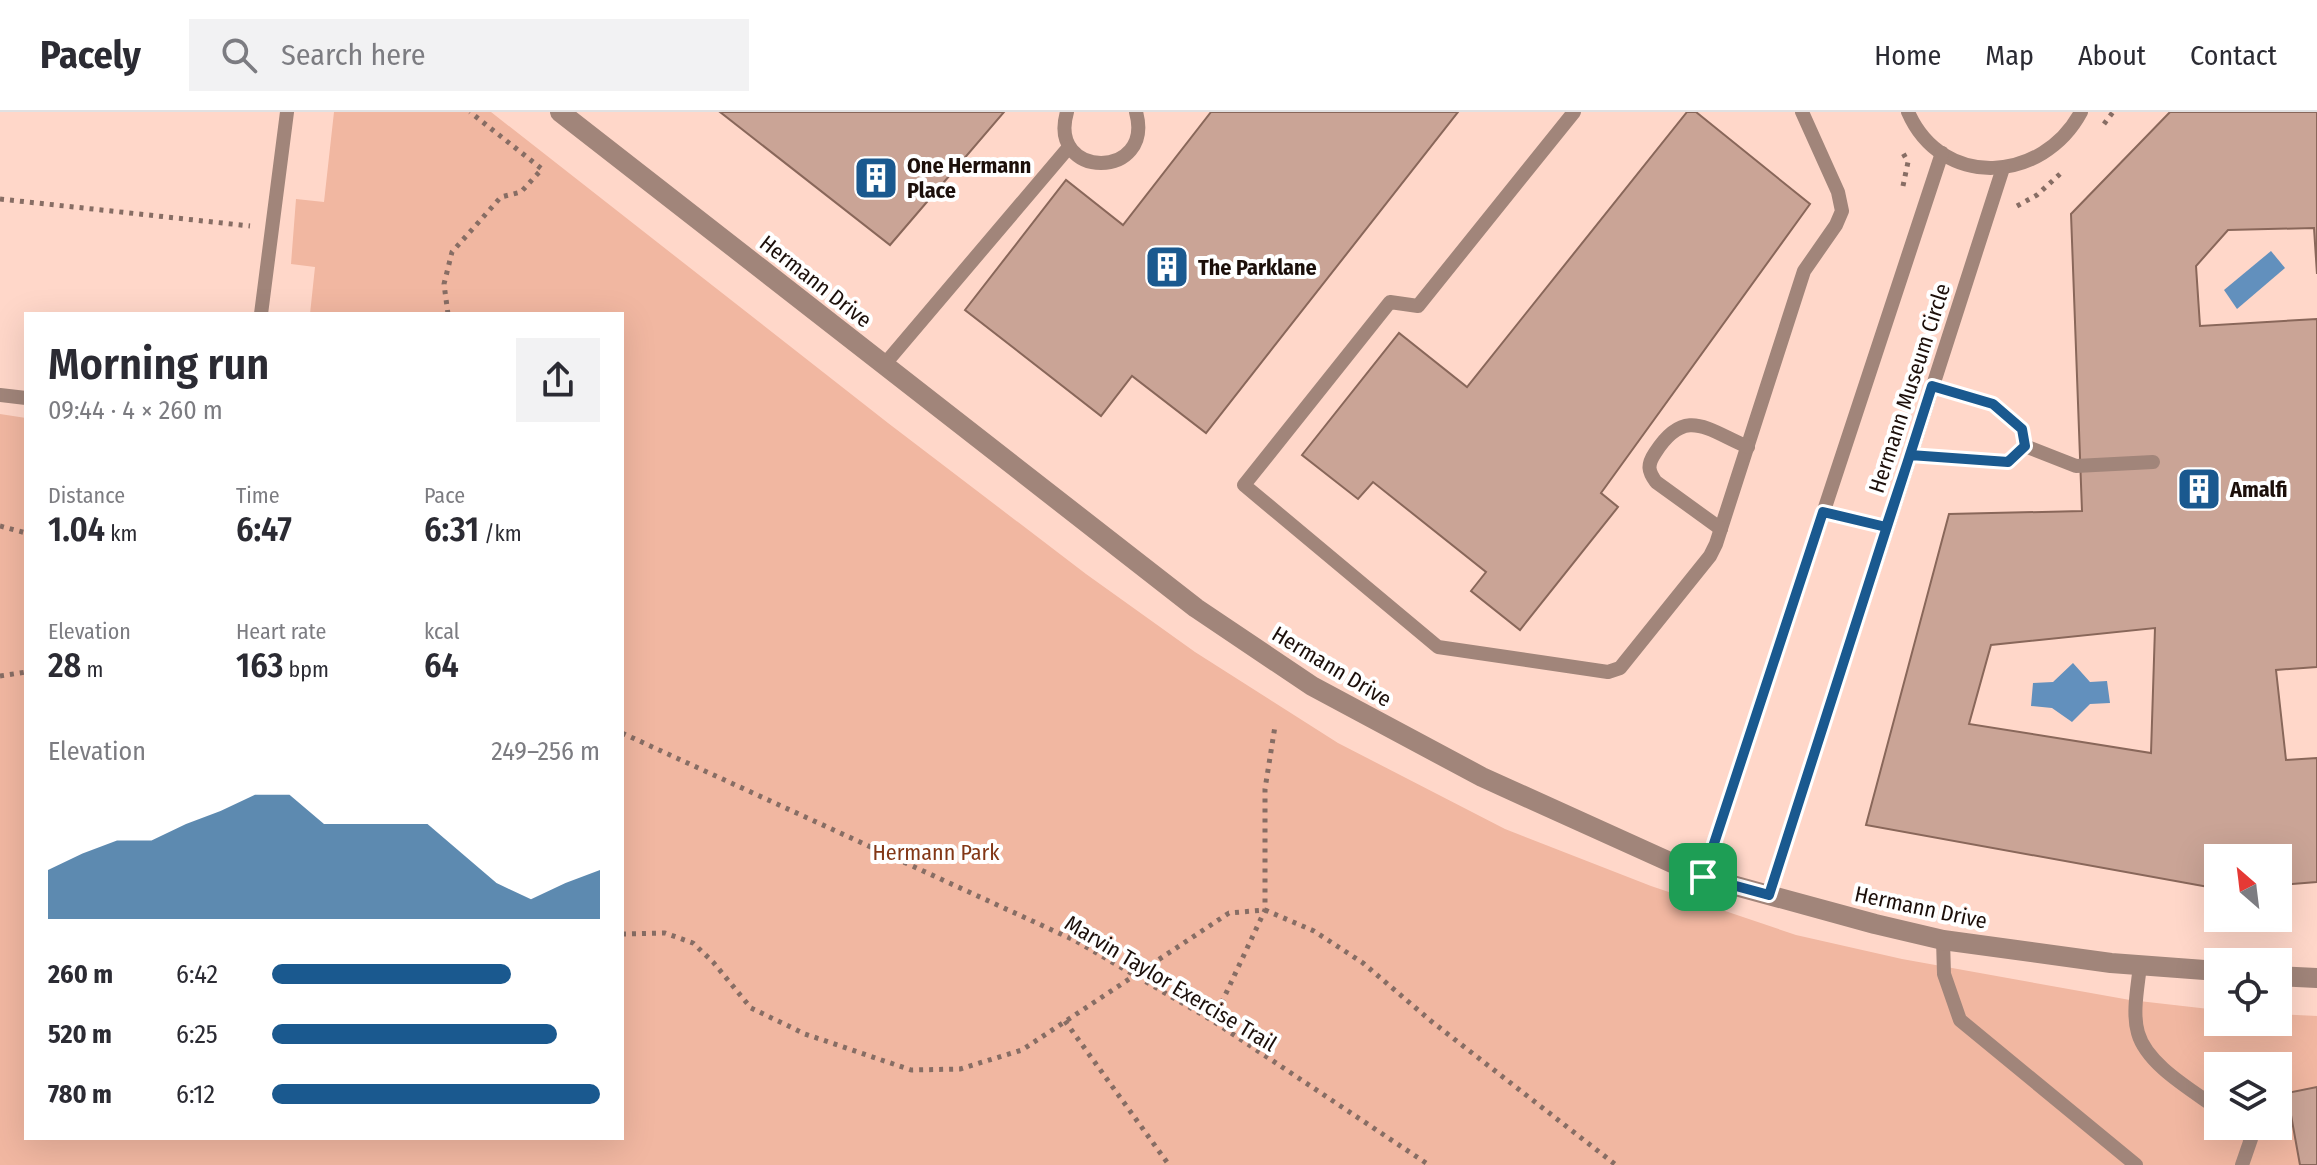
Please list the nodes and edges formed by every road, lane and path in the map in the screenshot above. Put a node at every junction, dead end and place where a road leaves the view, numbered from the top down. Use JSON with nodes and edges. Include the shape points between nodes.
{"nodes":[{"id":1,"x":287,"y":112,"type":"edge"},
{"id":2,"x":470,"y":112,"type":"edge"},
{"id":3,"x":560,"y":112,"type":"edge"},
{"id":4,"x":1067,"y":112,"type":"edge"},
{"id":5,"x":1136,"y":112,"type":"edge"},
{"id":6,"x":1574,"y":112,"type":"edge"},
{"id":7,"x":1802,"y":112,"type":"edge"},
{"id":8,"x":1908,"y":112,"type":"edge"},
{"id":9,"x":2081,"y":112,"type":"edge"},
{"id":10,"x":1069,"y":147,"type":"junction"},
{"id":11,"x":1942,"y":153,"type":"junction"},
{"id":12,"x":2003,"y":168,"type":"junction"},
{"id":13,"x":0,"y":199,"type":"edge"},
{"id":14,"x":272,"y":229,"type":"junction"},
{"id":15,"x":261,"y":312,"type":"edge"},
{"id":16,"x":448,"y":312,"type":"edge"},
{"id":17,"x":884,"y":365,"type":"junction"},
{"id":18,"x":1932,"y":386,"type":"junction"},
{"id":19,"x":0,"y":395,"type":"edge"},
{"id":20,"x":24,"y":398,"type":"edge"},
{"id":21,"x":2025,"y":446,"type":"junction"},
{"id":22,"x":1748,"y":447,"type":"junction"},
{"id":23,"x":1910,"y":455,"type":"junction"},
{"id":24,"x":2153,"y":462,"type":"dead end"},
{"id":25,"x":1823,"y":512,"type":"junction"},
{"id":26,"x":0,"y":526,"type":"edge"},
{"id":27,"x":1886,"y":527,"type":"junction"},
{"id":28,"x":1721,"y":529,"type":"junction"},
{"id":29,"x":24,"y":532,"type":"edge"},
{"id":30,"x":24,"y":672,"type":"edge"},
{"id":31,"x":0,"y":676,"type":"edge"},
{"id":32,"x":1275,"y":726,"type":"dead end"},
{"id":33,"x":624,"y":734,"type":"edge"},
{"id":34,"x":1703,"y":877,"type":"junction"},
{"id":35,"x":1769,"y":895,"type":"junction"},
{"id":36,"x":1265,"y":910,"type":"junction"},
{"id":37,"x":624,"y":934,"type":"edge"},
{"id":38,"x":1943,"y":940,"type":"junction"},
{"id":39,"x":2140,"y":965,"type":"junction"},
{"id":40,"x":2204,"y":970,"type":"edge"},
{"id":41,"x":1134,"y":976,"type":"junction"},
{"id":42,"x":2292,"y":977,"type":"edge"},
{"id":43,"x":2317,"y":978,"type":"edge"},
{"id":44,"x":1065,"y":1021,"type":"junction"},
{"id":45,"x":1213,"y":1021,"type":"junction"},
{"id":46,"x":2204,"y":1099,"type":"edge"},
{"id":47,"x":2251,"y":1140,"type":"edge"},
{"id":48,"x":1169,"y":1165,"type":"edge"},
{"id":49,"x":1429,"y":1165,"type":"edge"},
{"id":50,"x":1616,"y":1165,"type":"edge"},
{"id":51,"x":2136,"y":1165,"type":"edge"},
{"id":52,"x":2242,"y":1165,"type":"edge"}],
"edges":[{"from":1,"to":14,"type":"lane"},
{"from":2,"to":16,"type":"path","via":[[542,169],[521,192],[501,197],[452,252],[444,284]]},
{"from":3,"to":17,"type":"street","name":"Hermann Drive"},
{"from":4,"to":10,"type":"lane"},
{"from":5,"to":10,"type":"lane","via":[[1137,137],[1124,157],[1088,162]]},
{"from":6,"to":28,"type":"lane","via":[[1418,306],[1390,302],[1244,485],[1438,647],[1608,672],[1620,668],[1710,556]]},
{"from":7,"to":22,"type":"lane","via":[[1842,211],[1804,271]]},
{"from":8,"to":11,"type":"lane","via":[[1923,137]]},
{"from":9,"to":12,"type":"lane","via":[[2061,141],[2034,160]]},
{"from":10,"to":17,"type":"lane"},
{"from":11,"to":12,"type":"lane","via":[[1971,166]]},
{"from":11,"to":25,"type":"lane","name":"Hermann Museum Circle"},
{"from":12,"to":18,"type":"lane","name":"Hermann Museum Circle"},
{"from":13,"to":14,"type":"path"},
{"from":14,"to":15,"type":"lane"},
{"from":17,"to":34,"type":"street","name":"Hermann Drive","via":[[1196,608],[1312,686],[1482,777]]},
{"from":18,"to":21,"type":"lane","via":[[1993,404],[2022,429]]},
{"from":18,"to":23,"type":"lane","name":"Hermann Museum Circle"},
{"from":19,"to":20,"type":"lane"},
{"from":21,"to":23,"type":"lane","via":[[2008,462]]},
{"from":21,"to":24,"type":"lane","via":[[2076,466]]},
{"from":22,"to":28,"type":"lane"},
{"from":22,"to":28,"type":"lane","via":[[1684,424],[1672,431],[1649,462],[1656,482]]},
{"from":23,"to":27,"type":"lane","name":"Hermann Museum Circle"},
{"from":25,"to":27,"type":"lane"},
{"from":25,"to":34,"type":"lane","name":"Hermann Museum Circle"},
{"from":26,"to":29,"type":"path"},
{"from":27,"to":35,"type":"lane","name":"Hermann Museum Circle"},
{"from":30,"to":31,"type":"path"},
{"from":32,"to":36,"type":"path","via":[[1265,789]]},
{"from":33,"to":41,"type":"path","name":"Marvin Taylor Exercise Trail","via":[[1076,941]]},
{"from":34,"to":35,"type":"street","name":"Hermann Drive"},
{"from":35,"to":38,"type":"street","name":"Hermann Drive"},
{"from":36,"to":41,"type":"path","via":[[1229,913]]},
{"from":36,"to":45,"type":"path"},
{"from":36,"to":50,"type":"path","via":[[1314,931],[1363,963]]},
{"from":37,"to":44,"type":"path","via":[[665,933],[693,943],[751,1008],[805,1034],[911,1070],[960,1069],[1022,1050]]},
{"from":38,"to":39,"type":"street","name":"Hermann Drive"},
{"from":38,"to":51,"type":"lane","via":[[1944,974],[1960,1020]]},
{"from":39,"to":40,"type":"street","name":"Hermann Drive"},
{"from":39,"to":46,"type":"lane","via":[[2138,1034],[2157,1064]]},
{"from":41,"to":44,"type":"path"},
{"from":41,"to":45,"type":"path","name":"Marvin Taylor Exercise Trail"},
{"from":42,"to":43,"type":"street"},
{"from":44,"to":48,"type":"path"},
{"from":45,"to":49,"type":"path","name":"Marvin Taylor Exercise Trail"},
{"from":47,"to":52,"type":"lane"}]}
